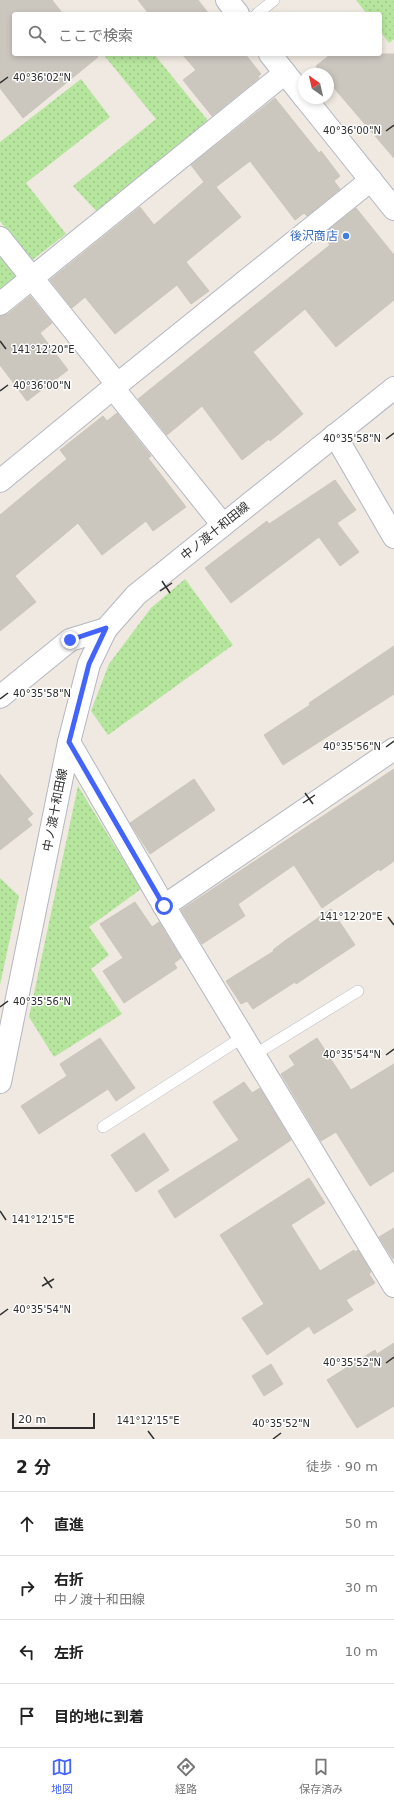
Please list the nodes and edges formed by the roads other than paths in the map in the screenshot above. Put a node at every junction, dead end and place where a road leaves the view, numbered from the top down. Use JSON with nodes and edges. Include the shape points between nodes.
{"nodes":[{"id":1,"x":226,"y":0,"type":"edge"},
{"id":2,"x":274,"y":0,"type":"edge"},
{"id":3,"x":236,"y":12,"type":"edge"},
{"id":4,"x":259,"y":12,"type":"edge"},
{"id":5,"x":272,"y":56,"type":"edge"},
{"id":6,"x":285,"y":73,"type":"junction"},
{"id":7,"x":298,"y":89,"type":"edge"},
{"id":8,"x":311,"y":104,"type":"edge"},
{"id":9,"x":371,"y":180,"type":"junction"},
{"id":10,"x":394,"y":209,"type":"edge"},
{"id":11,"x":0,"y":238,"type":"edge"},
{"id":12,"x":32,"y":277,"type":"junction"},
{"id":13,"x":0,"y":304,"type":"edge"},
{"id":14,"x":115,"y":386,"type":"junction"},
{"id":15,"x":394,"y":388,"type":"edge"},
{"id":16,"x":335,"y":435,"type":"junction"},
{"id":17,"x":0,"y":481,"type":"edge"},
{"id":18,"x":223,"y":525,"type":"junction"},
{"id":19,"x":394,"y":537,"type":"edge"},
{"id":20,"x":106,"y":628,"type":"junction"},
{"id":21,"x":0,"y":697,"type":"edge"},
{"id":22,"x":69,"y":742,"type":"junction"},
{"id":23,"x":394,"y":749,"type":"edge"},
{"id":24,"x":164,"y":906,"type":"junction"},
{"id":25,"x":358,"y":991,"type":"dead end"},
{"id":26,"x":249,"y":1046,"type":"junction"},
{"id":27,"x":0,"y":1082,"type":"edge"},
{"id":28,"x":103,"y":1127,"type":"dead end"},
{"id":29,"x":394,"y":1286,"type":"edge"}],
"edges":[{"from":1,"to":3,"type":"street"},
{"from":2,"to":4,"type":"lane"},
{"from":5,"to":6,"type":"street"},
{"from":6,"to":7,"type":"street"},
{"from":6,"to":12,"type":"street"},
{"from":8,"to":9,"type":"street"},
{"from":9,"to":10,"type":"street"},
{"from":9,"to":14,"type":"street"},
{"from":11,"to":12,"type":"street"},
{"from":12,"to":13,"type":"street"},
{"from":12,"to":14,"type":"street"},
{"from":14,"to":17,"type":"street"},
{"from":14,"to":18,"type":"street"},
{"from":15,"to":16,"type":"street","name":"中ノ渡十和田線"},
{"from":16,"to":18,"type":"street","name":"中ノ渡十和田線"},
{"from":16,"to":19,"type":"street"},
{"from":18,"to":20,"type":"street","name":"中ノ渡十和田線","via":[[136,595]]},
{"from":20,"to":21,"type":"street","via":[[70,640]]},
{"from":20,"to":22,"type":"street","name":"中ノ渡十和田線","via":[[89,664]]},
{"from":22,"to":24,"type":"street"},
{"from":22,"to":27,"type":"street","name":"中ノ渡十和田線"},
{"from":23,"to":24,"type":"street"},
{"from":24,"to":26,"type":"street"},
{"from":25,"to":26,"type":"lane"},
{"from":26,"to":28,"type":"lane"},
{"from":26,"to":29,"type":"street"}]}
